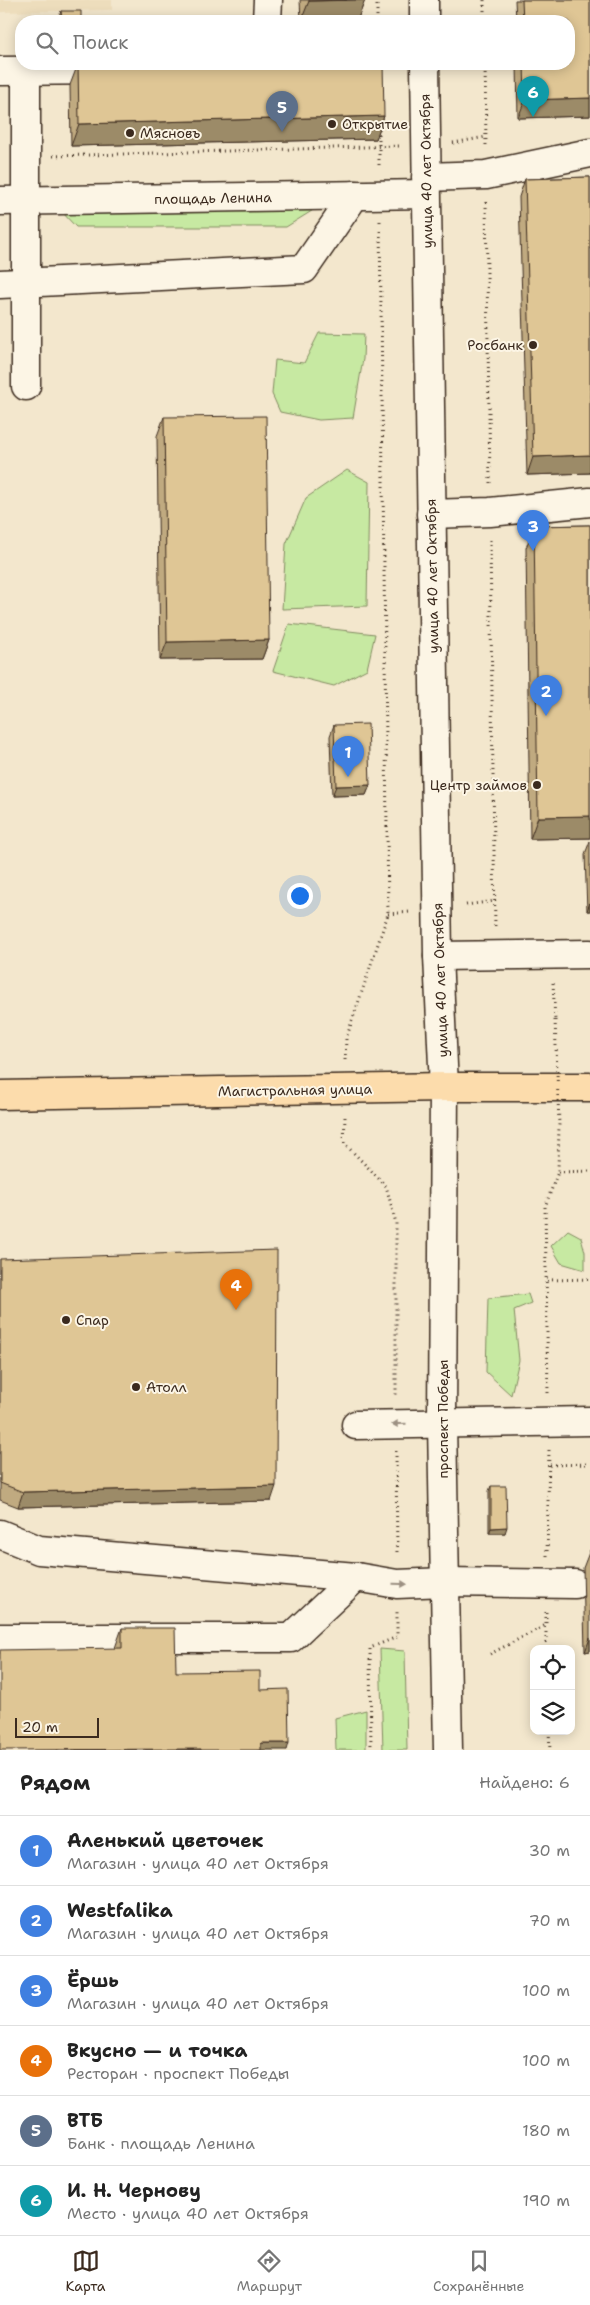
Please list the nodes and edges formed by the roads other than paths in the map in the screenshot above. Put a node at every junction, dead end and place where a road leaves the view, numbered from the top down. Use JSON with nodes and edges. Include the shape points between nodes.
{"nodes":[{"id":1,"x":268,"y":0,"type":"edge"},
{"id":2,"x":424,"y":0,"type":"edge"},
{"id":3,"x":267,"y":15,"type":"edge"},
{"id":4,"x":424,"y":15,"type":"edge"},
{"id":5,"x":141,"y":70,"type":"edge"},
{"id":6,"x":425,"y":70,"type":"edge"},
{"id":7,"x":13,"y":71,"type":"edge"},
{"id":8,"x":590,"y":153,"type":"edge"},
{"id":9,"x":426,"y":186,"type":"junction"},
{"id":10,"x":367,"y":195,"type":"junction"},
{"id":11,"x":0,"y":201,"type":"edge"},
{"id":12,"x":27,"y":201,"type":"junction"},
{"id":13,"x":13,"y":284,"type":"edge"},
{"id":14,"x":26,"y":386,"type":"dead end"},
{"id":15,"x":590,"y":502,"type":"edge"},
{"id":16,"x":431,"y":514,"type":"junction"},
{"id":17,"x":590,"y":954,"type":"edge"},
{"id":18,"x":438,"y":956,"type":"junction"},
{"id":19,"x":444,"y":1087,"type":"junction"},
{"id":20,"x":590,"y":1087,"type":"edge"},
{"id":21,"x":0,"y":1095,"type":"edge"},
{"id":22,"x":590,"y":1421,"type":"edge"},
{"id":23,"x":442,"y":1423,"type":"junction"},
{"id":24,"x":356,"y":1425,"type":"dead end"},
{"id":25,"x":0,"y":1534,"type":"edge"},
{"id":26,"x":356,"y":1578,"type":"junction"},
{"id":27,"x":445,"y":1582,"type":"junction"},
{"id":28,"x":575,"y":1584,"type":"dead end"},
{"id":29,"x":0,"y":1638,"type":"edge"},
{"id":30,"x":448,"y":1750,"type":"edge"}],
"edges":[{"from":1,"to":3,"type":"street"},
{"from":2,"to":4,"type":"street"},
{"from":5,"to":7,"type":"street"},
{"from":6,"to":9,"type":"street","name":"улица 40 лет Октября"},
{"from":7,"to":12,"type":"street","via":[[26,157]]},
{"from":8,"to":9,"type":"street","name":"площадь Ленина"},
{"from":9,"to":10,"type":"street","name":"площадь Ленина"},
{"from":9,"to":16,"type":"street","name":"улица 40 лет Октября"},
{"from":10,"to":12,"type":"street","name":"площадь Ленина"},
{"from":10,"to":13,"type":"street","via":[[304,269]]},
{"from":11,"to":12,"type":"street","name":"площадь Ленина"},
{"from":12,"to":13,"type":"street"},
{"from":13,"to":14,"type":"street"},
{"from":15,"to":16,"type":"street"},
{"from":16,"to":18,"type":"street","name":"улица 40 лет Октября"},
{"from":17,"to":18,"type":"street"},
{"from":18,"to":19,"type":"street","name":"улица 40 лет Октября"},
{"from":19,"to":20,"type":"main road","name":"Магистральная улица"},
{"from":19,"to":21,"type":"main road","name":"Магистральная улица"},
{"from":19,"to":23,"type":"street","name":"проспект Победы"},
{"from":22,"to":23,"type":"street"},
{"from":23,"to":24,"type":"street","one_way":true},
{"from":23,"to":27,"type":"street","name":"проспект Победы"},
{"from":25,"to":26,"type":"street","via":[[39,1550]]},
{"from":26,"to":27,"type":"street","one_way":true,"via":[[397,1584]]},
{"from":26,"to":29,"type":"street","via":[[291,1638]]},
{"from":27,"to":28,"type":"street"},
{"from":27,"to":30,"type":"street","name":"проспект Победы"}]}
